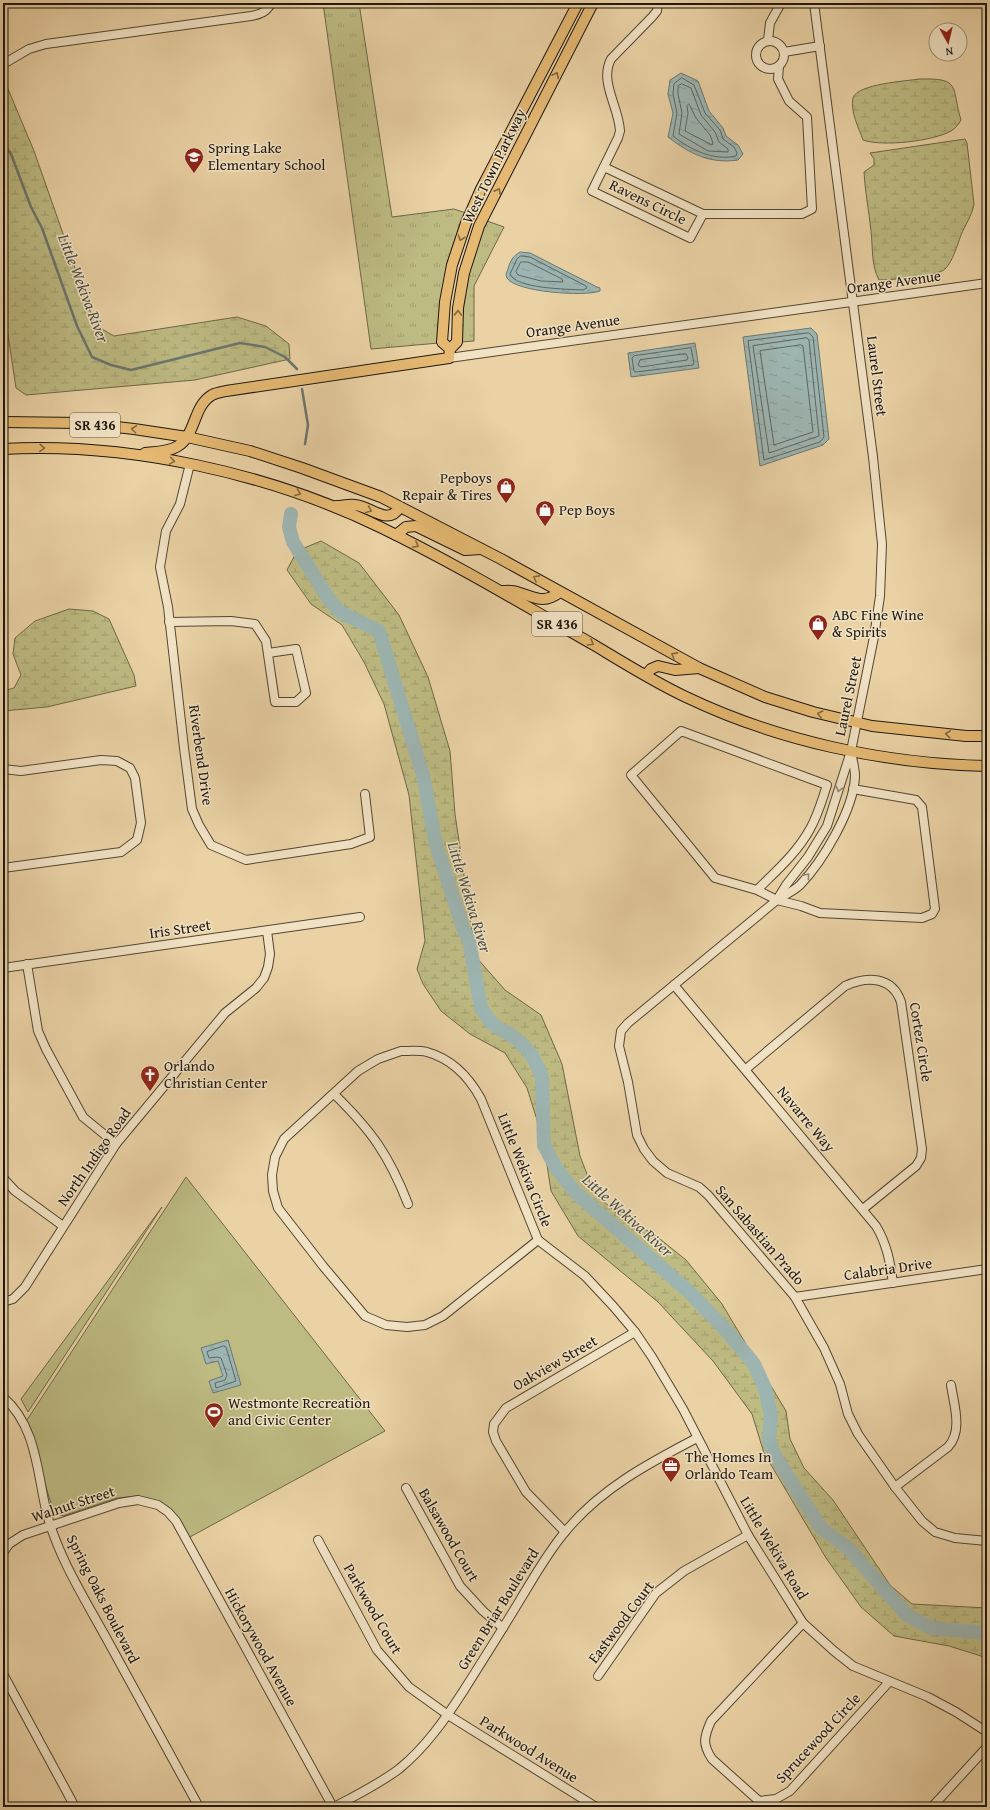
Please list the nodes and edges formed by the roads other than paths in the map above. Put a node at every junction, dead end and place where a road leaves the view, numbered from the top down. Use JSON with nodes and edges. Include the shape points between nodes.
{"nodes":[{"id":1,"x":578,"y":3,"type":"edge"},
{"id":2,"x":593,"y":3,"type":"edge"},
{"id":3,"x":658,"y":3,"type":"edge"},
{"id":4,"x":781,"y":3,"type":"edge"},
{"id":5,"x":814,"y":3,"type":"edge"},
{"id":6,"x":269,"y":6,"type":"edge"},
{"id":7,"x":768,"y":40,"type":"junction"},
{"id":8,"x":820,"y":46,"type":"junction"},
{"id":9,"x":784,"y":52,"type":"junction"},
{"id":10,"x":4,"y":62,"type":"edge"},
{"id":11,"x":779,"y":66,"type":"junction"},
{"id":12,"x":604,"y":167,"type":"junction"},
{"id":13,"x":703,"y":214,"type":"junction"},
{"id":14,"x":987,"y":284,"type":"edge"},
{"id":15,"x":853,"y":303,"type":"junction"},
{"id":16,"x":449,"y":353,"type":"junction"},
{"id":17,"x":3,"y":422,"type":"edge"},
{"id":18,"x":187,"y":437,"type":"junction"},
{"id":19,"x":3,"y":449,"type":"edge"},
{"id":20,"x":133,"y":455,"type":"junction"},
{"id":21,"x":190,"y":464,"type":"junction"},
{"id":22,"x":334,"y":507,"type":"junction"},
{"id":23,"x":400,"y":507,"type":"junction"},
{"id":24,"x":396,"y":535,"type":"junction"},
{"id":25,"x":481,"y":549,"type":"junction"},
{"id":26,"x":501,"y":591,"type":"junction"},
{"id":27,"x":560,"y":592,"type":"junction"},
{"id":28,"x":169,"y":622,"type":"junction"},
{"id":29,"x":268,"y":654,"type":"junction"},
{"id":30,"x":699,"y":668,"type":"junction"},
{"id":31,"x":646,"y":675,"type":"junction"},
{"id":32,"x":856,"y":722,"type":"junction"},
{"id":33,"x":987,"y":736,"type":"edge"},
{"id":34,"x":851,"y":751,"type":"junction"},
{"id":35,"x":987,"y":766,"type":"edge"},
{"id":36,"x":3,"y":769,"type":"edge"},
{"id":37,"x":853,"y":789,"type":"junction"},
{"id":38,"x":365,"y":794,"type":"dead end"},
{"id":39,"x":3,"y":868,"type":"edge"},
{"id":40,"x":757,"y":890,"type":"junction"},
{"id":41,"x":777,"y":900,"type":"junction"},
{"id":42,"x":360,"y":917,"type":"dead end"},
{"id":43,"x":267,"y":931,"type":"junction"},
{"id":44,"x":27,"y":964,"type":"junction"},
{"id":45,"x":3,"y":968,"type":"edge"},
{"id":46,"x":674,"y":985,"type":"junction"},
{"id":47,"x":746,"y":1069,"type":"junction"},
{"id":48,"x":334,"y":1094,"type":"junction"},
{"id":49,"x":116,"y":1144,"type":"junction"},
{"id":50,"x":3,"y":1178,"type":"edge"},
{"id":51,"x":408,"y":1204,"type":"dead end"},
{"id":52,"x":863,"y":1208,"type":"junction"},
{"id":53,"x":63,"y":1226,"type":"junction"},
{"id":54,"x":538,"y":1240,"type":"junction"},
{"id":55,"x":986,"y":1269,"type":"edge"},
{"id":56,"x":893,"y":1283,"type":"junction"},
{"id":57,"x":795,"y":1297,"type":"junction"},
{"id":58,"x":3,"y":1302,"type":"edge"},
{"id":59,"x":635,"y":1332,"type":"junction"},
{"id":60,"x":951,"y":1385,"type":"dead end"},
{"id":61,"x":3,"y":1397,"type":"edge"},
{"id":62,"x":697,"y":1438,"type":"junction"},
{"id":63,"x":895,"y":1486,"type":"junction"},
{"id":64,"x":406,"y":1488,"type":"dead end"},
{"id":65,"x":158,"y":1505,"type":"joint"},
{"id":66,"x":51,"y":1525,"type":"junction"},
{"id":67,"x":565,"y":1532,"type":"junction"},
{"id":68,"x":748,"y":1535,"type":"junction"},
{"id":69,"x":318,"y":1540,"type":"dead end"},
{"id":70,"x":987,"y":1541,"type":"edge"},
{"id":71,"x":3,"y":1553,"type":"edge"},
{"id":72,"x":803,"y":1623,"type":"junction"},
{"id":73,"x":503,"y":1628,"type":"junction"},
{"id":74,"x":3,"y":1674,"type":"edge"},
{"id":75,"x":598,"y":1676,"type":"dead end"},
{"id":76,"x":889,"y":1682,"type":"junction"},
{"id":77,"x":448,"y":1715,"type":"junction"},
{"id":78,"x":987,"y":1732,"type":"edge"},
{"id":79,"x":987,"y":1747,"type":"edge"},
{"id":80,"x":75,"y":1807,"type":"edge"},
{"id":81,"x":199,"y":1807,"type":"edge"},
{"id":82,"x":334,"y":1807,"type":"edge"},
{"id":83,"x":596,"y":1807,"type":"edge"},
{"id":84,"x":932,"y":1807,"type":"edge"}],
"edges":[{"from":1,"to":16,"type":"main road","name":"West Town Parkway","one_way":true,"via":[[481,189],[466,223],[452,265],[445,302],[442,342]]},
{"from":16,"to":2,"type":"main road","name":"West Town Parkway","one_way":true,"via":[[457,342],[458,308],[464,273],[479,226]]},
{"from":3,"to":12,"type":"street","name":"Ravens Circle","via":[[652,17],[611,59],[608,66],[608,85],[620,131]]},
{"from":4,"to":7,"type":"street","via":[[770,23]]},
{"from":5,"to":8,"type":"street","name":"Laurel Street"},
{"from":6,"to":10,"type":"street","via":[[260,14],[251,16],[46,44]]},
{"from":7,"to":9,"type":"street","via":[[775,41]]},
{"from":7,"to":11,"type":"street","via":[[756,49],[755,57],[758,64],[764,68],[772,69]]},
{"from":8,"to":9,"type":"street"},
{"from":8,"to":15,"type":"street","name":"Laurel Street"},
{"from":9,"to":11,"type":"street","name":"Ravens Circle"},
{"from":11,"to":13,"type":"street","name":"Ravens Circle","via":[[778,79],[789,101],[807,117],[812,209],[802,214]]},
{"from":12,"to":13,"type":"street","name":"Ravens Circle"},
{"from":12,"to":13,"type":"street","name":"Ravens Circle","via":[[592,190],[690,238]]},
{"from":14,"to":15,"type":"street","name":"Orange Avenue"},
{"from":15,"to":16,"type":"street","name":"Orange Avenue"},
{"from":15,"to":32,"type":"street","name":"Laurel Street","via":[[882,544],[880,596]]},
{"from":16,"to":18,"type":"main road","name":"Orange Avenue","via":[[226,391],[211,396],[199,409]]},
{"from":18,"to":17,"type":"main road","number":"SR 436","one_way":true,"via":[[82,423]]},
{"from":18,"to":20,"type":"main road","via":[[178,446],[161,452]]},
{"from":18,"to":23,"type":"main road","number":"SR 436","via":[[250,451],[302,468]]},
{"from":19,"to":20,"type":"main road","number":"SR 436","one_way":true,"via":[[81,449]]},
{"from":20,"to":21,"type":"main road","number":"SR 436","one_way":true},
{"from":21,"to":22,"type":"main road","number":"SR 436","one_way":true,"via":[[290,490]]},
{"from":21,"to":28,"type":"street","name":"Riverbend Drive","via":[[180,504],[166,531],[160,567]]},
{"from":22,"to":23,"type":"main road","one_way":true,"via":[[356,504],[376,513],[390,515],[397,513]]},
{"from":22,"to":24,"type":"main road","number":"SR 436"},
{"from":23,"to":25,"type":"main road","number":"SR 436"},
{"from":24,"to":25,"type":"main road","via":[[406,527],[416,526],[465,550]]},
{"from":24,"to":26,"type":"main road","number":"SR 436","one_way":true},
{"from":27,"to":25,"type":"main road","number":"SR 436","one_way":true},
{"from":26,"to":27,"type":"main road","via":[[515,591],[541,599],[552,598]]},
{"from":26,"to":31,"type":"main road","number":"SR 436","one_way":true},
{"from":30,"to":27,"type":"main road","number":"SR 436","one_way":true},
{"from":28,"to":29,"type":"street","via":[[231,621],[255,624],[266,641]]},
{"from":28,"to":38,"type":"street","name":"Riverbend Drive","via":[[192,809],[211,845],[246,860],[351,844],[370,837]]},
{"from":29,"to":29,"type":"street","via":[[275,702],[296,702],[306,693],[296,649]]},
{"from":30,"to":31,"type":"main road","via":[[675,670],[658,666]]},
{"from":32,"to":30,"type":"main road","number":"SR 436","one_way":true,"via":[[787,705]]},
{"from":31,"to":34,"type":"main road","number":"SR 436","via":[[686,697],[759,726],[810,742]]},
{"from":33,"to":32,"type":"main road","number":"SR 436","one_way":true,"via":[[903,730]]},
{"from":32,"to":34,"type":"street","name":"Laurel Street"},
{"from":34,"to":35,"type":"main road","number":"SR 436","via":[[904,760]]},
{"from":34,"to":37,"type":"street","name":"San Sabastian Prado","via":[[855,774]]},
{"from":34,"to":41,"type":"street","name":"San Sabastian Prado","one_way":true,"via":[[828,826]]},
{"from":36,"to":39,"type":"street","via":[[21,771],[101,760],[117,761],[130,768],[135,778],[141,823],[137,840],[121,852]]},
{"from":41,"to":37,"type":"street","name":"San Sabastian Prado","one_way":true,"via":[[799,886],[822,858],[838,830]]},
{"from":37,"to":41,"type":"street","via":[[916,800],[922,807],[935,909],[932,914],[922,918],[820,913]]},
{"from":40,"to":40,"type":"street","via":[[790,857],[810,829],[827,785],[681,731],[631,775],[715,878]]},
{"from":40,"to":41,"type":"street"},
{"from":41,"to":46,"type":"street","name":"San Sabastian Prado"},
{"from":42,"to":43,"type":"street","name":"Iris Street"},
{"from":43,"to":44,"type":"street","name":"Iris Street"},
{"from":43,"to":49,"type":"street","name":"North Indigo Road","via":[[270,954],[264,978],[256,988],[225,1013]]},
{"from":44,"to":45,"type":"street","name":"Iris Street"},
{"from":44,"to":49,"type":"street","via":[[37,1024],[46,1049],[83,1117]]},
{"from":46,"to":47,"type":"street","name":"Navarre Way"},
{"from":46,"to":57,"type":"street","name":"San Sabastian Prado","via":[[628,1023],[620,1031],[618,1038],[637,1135],[653,1161],[667,1173],[700,1187],[708,1195]]},
{"from":47,"to":52,"type":"street","name":"Navarre Way"},
{"from":47,"to":52,"type":"street","name":"Cortez Circle","via":[[844,986],[866,979],[881,981],[898,992],[922,1148],[921,1158],[916,1166]]},
{"from":48,"to":51,"type":"street","via":[[359,1118],[379,1143]]},
{"from":48,"to":54,"type":"street","name":"Little Wekiva Circle","via":[[358,1071],[378,1059],[401,1051],[426,1052],[449,1062],[473,1084],[481,1098]]},
{"from":48,"to":54,"type":"street","name":"Little Wekiva Circle","via":[[284,1139],[275,1157],[273,1191],[278,1208],[366,1316],[386,1325],[425,1325],[443,1316]]},
{"from":49,"to":53,"type":"street","name":"North Indigo Road"},
{"from":50,"to":53,"type":"street","via":[[15,1191]]},
{"from":52,"to":56,"type":"street","name":"Navarre Way","via":[[884,1238]]},
{"from":53,"to":58,"type":"street","name":"North Indigo Road","via":[[25,1287],[13,1299]]},
{"from":54,"to":59,"type":"street","name":"Little Wekiva Road","via":[[585,1276]]},
{"from":55,"to":56,"type":"street","name":"Calabria Drive"},
{"from":56,"to":57,"type":"street","name":"Calabria Drive"},
{"from":57,"to":63,"type":"street","name":"San Sabastian Prado","via":[[824,1348],[858,1434]]},
{"from":59,"to":62,"type":"street","name":"Little Wekiva Road","via":[[683,1409]]},
{"from":59,"to":67,"type":"street","name":"Oakview Street","via":[[506,1408],[494,1424],[496,1441],[526,1492]]},
{"from":60,"to":63,"type":"street","via":[[956,1426],[953,1442]]},
{"from":61,"to":66,"type":"street","name":"Spring Oaks Boulevard","via":[[27,1429]]},
{"from":62,"to":67,"type":"street","name":"Green Briar Boulevard","via":[[606,1491]]},
{"from":62,"to":68,"type":"street","name":"Little Wekiva Road"},
{"from":63,"to":70,"type":"street","name":"San Sabastian Prado","via":[[922,1521],[935,1532],[955,1538]]},
{"from":64,"to":73,"type":"street","name":"Balsawood Court","via":[[460,1586],[483,1612]]},
{"from":65,"to":66,"type":"street","name":"Walnut Street","via":[[138,1500],[119,1503]]},
{"from":65,"to":82,"type":"street","name":"Hickorywood Avenue","via":[[176,1521]]},
{"from":66,"to":71,"type":"street","name":"Walnut Street","via":[[23,1535],[9,1544]]},
{"from":66,"to":81,"type":"street","name":"Spring Oaks Boulevard","via":[[68,1566]]},
{"from":67,"to":73,"type":"street","name":"Green Briar Boulevard"},
{"from":68,"to":72,"type":"street","name":"Little Wekiva Road"},
{"from":68,"to":75,"type":"street","name":"Eastwood Court","via":[[684,1571],[656,1593]]},
{"from":69,"to":77,"type":"street","name":"Parkwood Court","via":[[377,1650],[409,1687]]},
{"from":72,"to":76,"type":"street","name":"Little Wekiva Road","via":[[852,1666]]},
{"from":72,"to":76,"type":"street","name":"Sprucewood Circle","via":[[711,1721],[706,1732],[704,1743],[712,1759],[759,1801],[776,1799],[790,1791]]},
{"from":73,"to":77,"type":"street","name":"Green Briar Boulevard"},
{"from":74,"to":80,"type":"street"},
{"from":76,"to":78,"type":"street","name":"Little Wekiva Road","via":[[928,1697]]},
{"from":77,"to":82,"type":"street","name":"Green Briar Boulevard","via":[[421,1748],[399,1768],[372,1787]]},
{"from":77,"to":83,"type":"street","name":"Parkwood Avenue"},
{"from":79,"to":84,"type":"street"}]}
